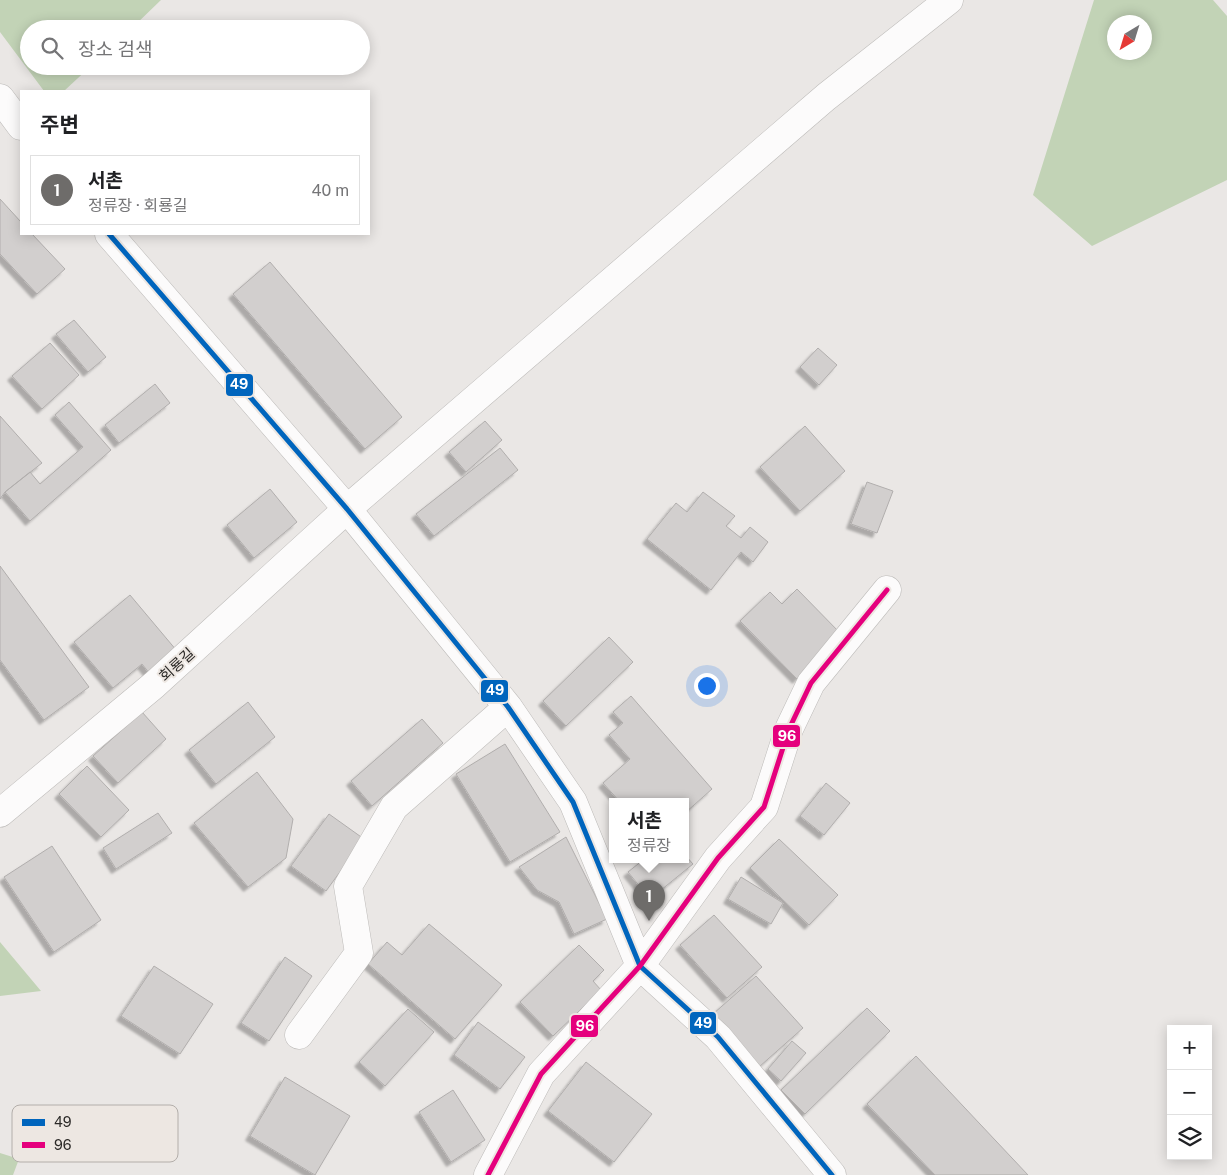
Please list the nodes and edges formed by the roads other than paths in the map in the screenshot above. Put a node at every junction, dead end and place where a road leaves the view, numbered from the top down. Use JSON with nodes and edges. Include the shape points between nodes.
{"nodes":[{"id":1,"x":949,"y":0,"type":"edge"},
{"id":2,"x":0,"y":98,"type":"edge"},
{"id":3,"x":20,"y":125,"type":"edge"},
{"id":4,"x":110,"y":235,"type":"edge"},
{"id":5,"x":347,"y":509,"type":"junction"},
{"id":6,"x":887,"y":590,"type":"dead end"},
{"id":7,"x":508,"y":707,"type":"junction"},
{"id":8,"x":0,"y":813,"type":"edge"},
{"id":9,"x":640,"y":966,"type":"junction"},
{"id":10,"x":299,"y":1035,"type":"dead end"},
{"id":11,"x":488,"y":1175,"type":"edge"},
{"id":12,"x":832,"y":1175,"type":"edge"}],
"edges":[{"from":1,"to":5,"type":"street","name":"회룡길","via":[[826,97]]},
{"from":2,"to":3,"type":"street"},
{"from":4,"to":5,"type":"street"},
{"from":5,"to":7,"type":"street"},
{"from":5,"to":8,"type":"street","name":"회룡길","via":[[154,685]]},
{"from":6,"to":9,"type":"street","via":[[811,683],[789,730],[764,807],[718,858]]},
{"from":7,"to":9,"type":"street","via":[[573,802]]},
{"from":7,"to":10,"type":"street","via":[[394,807],[348,886],[359,953]]},
{"from":9,"to":11,"type":"street","via":[[541,1074]]},
{"from":9,"to":12,"type":"street","via":[[718,1037]]}]}
